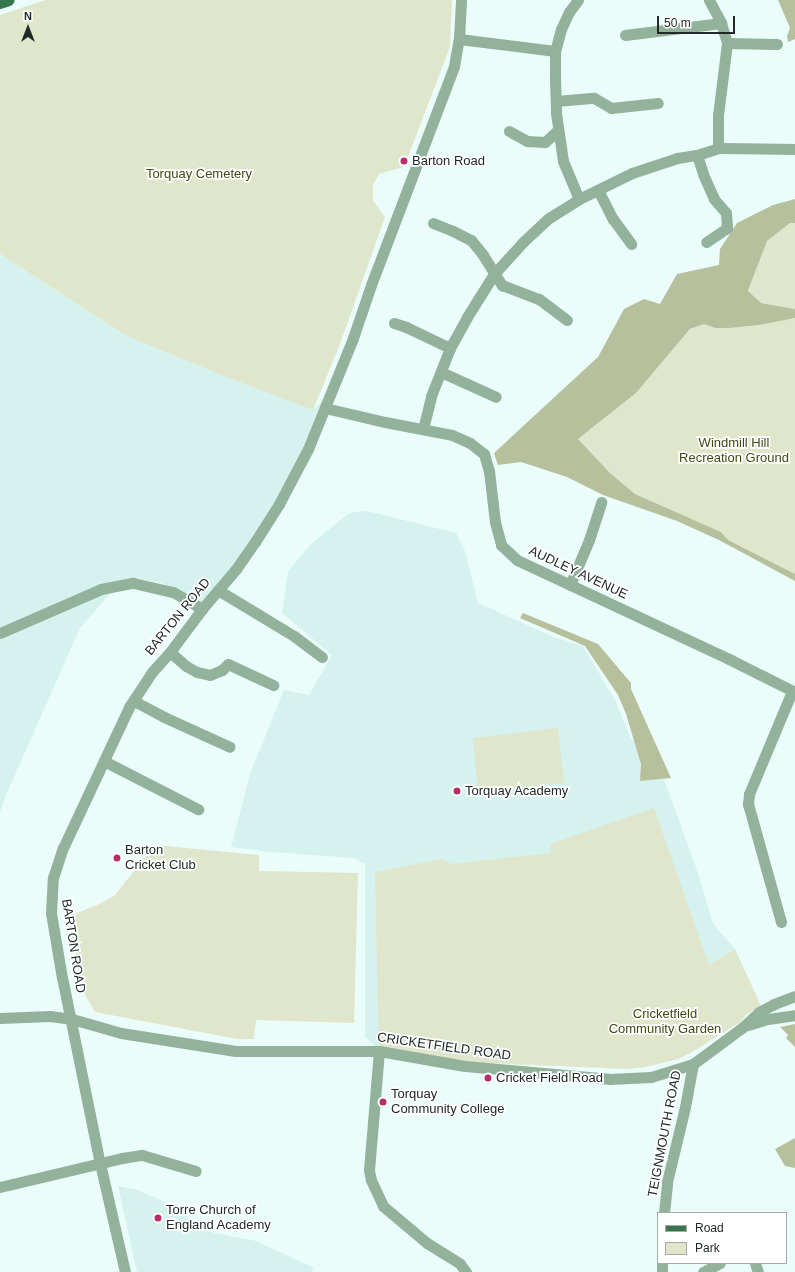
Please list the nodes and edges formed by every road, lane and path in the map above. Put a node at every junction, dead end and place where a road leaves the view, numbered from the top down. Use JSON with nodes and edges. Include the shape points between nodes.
{"nodes":[{"id":1,"x":10,"y":0,"type":"edge"},
{"id":2,"x":461,"y":0,"type":"edge"},
{"id":3,"x":578,"y":0,"type":"edge"},
{"id":4,"x":709,"y":0,"type":"edge"},
{"id":5,"x":0,"y":3,"type":"edge"},
{"id":6,"x":721,"y":23,"type":"junction"},
{"id":7,"x":625,"y":35,"type":"dead end"},
{"id":8,"x":459,"y":39,"type":"junction"},
{"id":9,"x":727,"y":43,"type":"junction"},
{"id":10,"x":776,"y":44,"type":"dead end"},
{"id":11,"x":555,"y":51,"type":"junction"},
{"id":12,"x":556,"y":101,"type":"junction"},
{"id":13,"x":658,"y":103,"type":"dead end"},
{"id":14,"x":558,"y":130,"type":"junction"},
{"id":15,"x":509,"y":131,"type":"dead end"},
{"id":16,"x":718,"y":148,"type":"junction"},
{"id":17,"x":795,"y":149,"type":"edge"},
{"id":18,"x":697,"y":155,"type":"junction"},
{"id":19,"x":598,"y":190,"type":"junction"},
{"id":20,"x":579,"y":199,"type":"junction"},
{"id":21,"x":433,"y":223,"type":"dead end"},
{"id":22,"x":706,"y":242,"type":"dead end"},
{"id":23,"x":631,"y":244,"type":"dead end"},
{"id":24,"x":494,"y":274,"type":"junction"},
{"id":25,"x":567,"y":320,"type":"dead end"},
{"id":26,"x":394,"y":323,"type":"dead end"},
{"id":27,"x":450,"y":348,"type":"junction"},
{"id":28,"x":441,"y":372,"type":"junction"},
{"id":29,"x":496,"y":397,"type":"dead end"},
{"id":30,"x":325,"y":408,"type":"junction"},
{"id":31,"x":423,"y":429,"type":"junction"},
{"id":32,"x":601,"y":502,"type":"dead end"},
{"id":33,"x":570,"y":585,"type":"junction"},
{"id":34,"x":218,"y":590,"type":"junction"},
{"id":35,"x":202,"y":609,"type":"junction"},
{"id":36,"x":0,"y":633,"type":"edge"},
{"id":37,"x":170,"y":652,"type":"junction"},
{"id":38,"x":322,"y":657,"type":"dead end"},
{"id":39,"x":273,"y":685,"type":"dead end"},
{"id":40,"x":793,"y":691,"type":"edge"},
{"id":41,"x":134,"y":701,"type":"junction"},
{"id":42,"x":230,"y":747,"type":"dead end"},
{"id":43,"x":104,"y":761,"type":"junction"},
{"id":44,"x":198,"y":809,"type":"dead end"},
{"id":45,"x":781,"y":922,"type":"dead end"},
{"id":46,"x":795,"y":996,"type":"edge"},
{"id":47,"x":795,"y":1015,"type":"edge"},
{"id":48,"x":0,"y":1018,"type":"edge"},
{"id":49,"x":72,"y":1019,"type":"junction"},
{"id":50,"x":743,"y":1027,"type":"junction"},
{"id":51,"x":379,"y":1050,"type":"junction"},
{"id":52,"x":693,"y":1064,"type":"junction"},
{"id":53,"x":100,"y":1164,"type":"junction"},
{"id":54,"x":196,"y":1171,"type":"dead end"},
{"id":55,"x":0,"y":1187,"type":"edge"},
{"id":56,"x":664,"y":1212,"type":"edge"},
{"id":57,"x":718,"y":1264,"type":"edge"},
{"id":58,"x":125,"y":1272,"type":"edge"},
{"id":59,"x":466,"y":1272,"type":"edge"},
{"id":60,"x":702,"y":1272,"type":"edge"}],
"edges":[{"from":1,"to":5,"type":"main road"},
{"from":2,"to":8,"type":"street","name":"BARTON ROAD"},
{"from":3,"to":11,"type":"street","via":[[561,29]]},
{"from":4,"to":6,"type":"street"},
{"from":6,"to":7,"type":"street"},
{"from":6,"to":9,"type":"street"},
{"from":8,"to":11,"type":"street"},
{"from":8,"to":30,"type":"street","name":"BARTON ROAD","via":[[454,66]]},
{"from":9,"to":10,"type":"street"},
{"from":9,"to":16,"type":"street","via":[[718,115]]},
{"from":11,"to":12,"type":"street"},
{"from":12,"to":13,"type":"street","via":[[594,98],[611,108]]},
{"from":12,"to":14,"type":"street"},
{"from":14,"to":15,"type":"street","via":[[545,142],[527,141]]},
{"from":14,"to":20,"type":"street","via":[[563,161]]},
{"from":16,"to":17,"type":"street"},
{"from":16,"to":18,"type":"street"},
{"from":18,"to":19,"type":"street","via":[[650,166]]},
{"from":18,"to":22,"type":"street","via":[[714,199],[726,213],[727,228]]},
{"from":19,"to":20,"type":"street"},
{"from":19,"to":23,"type":"street","via":[[613,220]]},
{"from":20,"to":24,"type":"street","via":[[549,218],[522,242]]},
{"from":21,"to":24,"type":"street","via":[[471,240]]},
{"from":24,"to":25,"type":"street","via":[[502,285],[538,299]]},
{"from":24,"to":27,"type":"street"},
{"from":26,"to":27,"type":"street"},
{"from":27,"to":28,"type":"street"},
{"from":28,"to":29,"type":"street"},
{"from":28,"to":31,"type":"street","via":[[431,396]]},
{"from":30,"to":31,"type":"street","name":"AUDLEY AVENUE"},
{"from":30,"to":34,"type":"street","name":"BARTON ROAD","via":[[308,449],[279,504]]},
{"from":31,"to":33,"type":"street","name":"AUDLEY AVENUE","via":[[452,435],[484,454],[501,545],[517,560]]},
{"from":32,"to":33,"type":"street","via":[[589,540]]},
{"from":33,"to":40,"type":"street","name":"AUDLEY AVENUE"},
{"from":34,"to":35,"type":"street","name":"BARTON ROAD"},
{"from":34,"to":38,"type":"street","via":[[294,636]]},
{"from":35,"to":36,"type":"street","via":[[173,592],[133,583],[101,589]]},
{"from":35,"to":37,"type":"street","name":"BARTON ROAD"},
{"from":37,"to":39,"type":"street","via":[[196,672],[210,675],[228,664]]},
{"from":37,"to":41,"type":"street","name":"BARTON ROAD","via":[[152,672]]},
{"from":40,"to":45,"type":"street","via":[[749,794],[748,804]]},
{"from":41,"to":42,"type":"street"},
{"from":41,"to":43,"type":"street","name":"BARTON ROAD"},
{"from":43,"to":44,"type":"street"},
{"from":43,"to":49,"type":"street","name":"BARTON ROAD","via":[[63,848],[53,878],[51,913]]},
{"from":46,"to":50,"type":"street","name":"TEIGNMOUTH ROAD","via":[[759,1012]]},
{"from":47,"to":50,"type":"street","via":[[768,1019]]},
{"from":48,"to":49,"type":"street","name":"CRICKETFIELD ROAD","via":[[50,1016]]},
{"from":49,"to":51,"type":"street","name":"CRICKETFIELD ROAD","via":[[122,1033],[236,1051]]},
{"from":49,"to":53,"type":"street","name":"BARTON ROAD"},
{"from":50,"to":52,"type":"street","name":"TEIGNMOUTH ROAD"},
{"from":51,"to":52,"type":"street","name":"CRICKETFIELD ROAD","via":[[465,1066],[610,1079],[651,1077]]},
{"from":51,"to":59,"type":"street","via":[[369,1170],[371,1180],[383,1206],[427,1243],[460,1264]]},
{"from":52,"to":56,"type":"street","name":"TEIGNMOUTH ROAD","via":[[667,1182]]},
{"from":53,"to":54,"type":"street","via":[[142,1155]]},
{"from":53,"to":55,"type":"street"},
{"from":53,"to":58,"type":"street","name":"BARTON ROAD"},
{"from":57,"to":60,"type":"street"}]}
